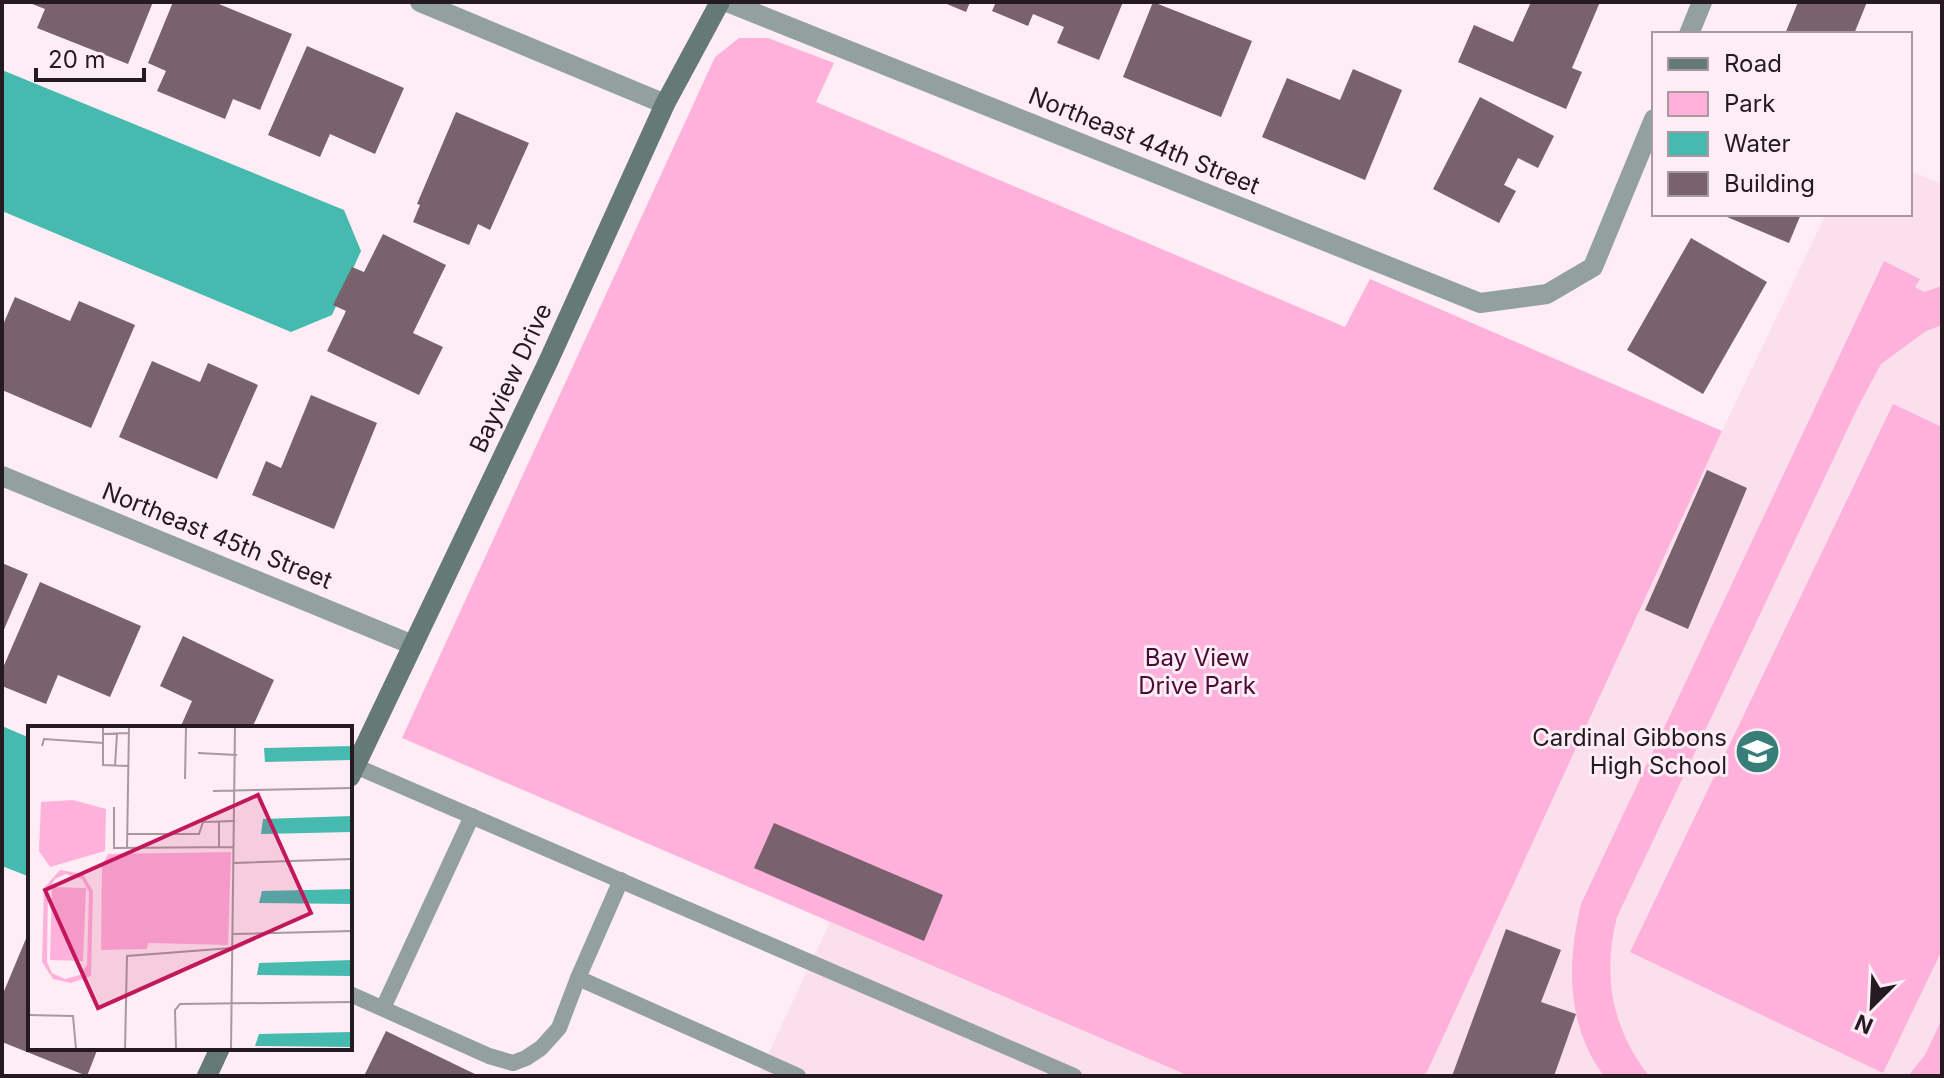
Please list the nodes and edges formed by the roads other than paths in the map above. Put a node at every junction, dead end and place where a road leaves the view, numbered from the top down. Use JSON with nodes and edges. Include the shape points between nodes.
{"nodes":[{"id":1,"x":420,"y":2,"type":"edge"},
{"id":2,"x":720,"y":2,"type":"edge"},
{"id":3,"x":727,"y":2,"type":"edge"},
{"id":4,"x":1702,"y":2,"type":"edge"},
{"id":5,"x":1690,"y":32,"type":"edge"},
{"id":6,"x":665,"y":104,"type":"junction"},
{"id":7,"x":1652,"y":124,"type":"edge"},
{"id":8,"x":2,"y":476,"type":"edge"},
{"id":9,"x":413,"y":645,"type":"junction"},
{"id":10,"x":353,"y":771,"type":"edge"},
{"id":11,"x":472,"y":816,"type":"junction"},
{"id":12,"x":621,"y":880,"type":"junction"},
{"id":13,"x":578,"y":978,"type":"junction"},
{"id":14,"x":352,"y":995,"type":"edge"},
{"id":15,"x":383,"y":1008,"type":"junction"},
{"id":16,"x":219,"y":1050,"type":"edge"},
{"id":17,"x":207,"y":1076,"type":"edge"},
{"id":18,"x":798,"y":1076,"type":"edge"},
{"id":19,"x":1074,"y":1076,"type":"edge"}],
"edges":[{"from":1,"to":6,"type":"street"},
{"from":2,"to":6,"type":"street","name":"Bayview Drive"},
{"from":3,"to":7,"type":"street","name":"Northeast 44th Street","via":[[1480,303],[1547,294],[1593,267]]},
{"from":4,"to":5,"type":"street"},
{"from":6,"to":9,"type":"street","name":"Bayview Drive"},
{"from":8,"to":9,"type":"street","name":"Northeast 45th Street"},
{"from":9,"to":10,"type":"street","name":"Bayview Drive"},
{"from":10,"to":11,"type":"lane"},
{"from":11,"to":12,"type":"lane"},
{"from":11,"to":15,"type":"lane"},
{"from":12,"to":13,"type":"lane"},
{"from":12,"to":19,"type":"lane"},
{"from":13,"to":15,"type":"lane","via":[[559,1028],[541,1048],[513,1063]]},
{"from":13,"to":18,"type":"lane"},
{"from":14,"to":15,"type":"lane"},
{"from":16,"to":17,"type":"street"}]}
